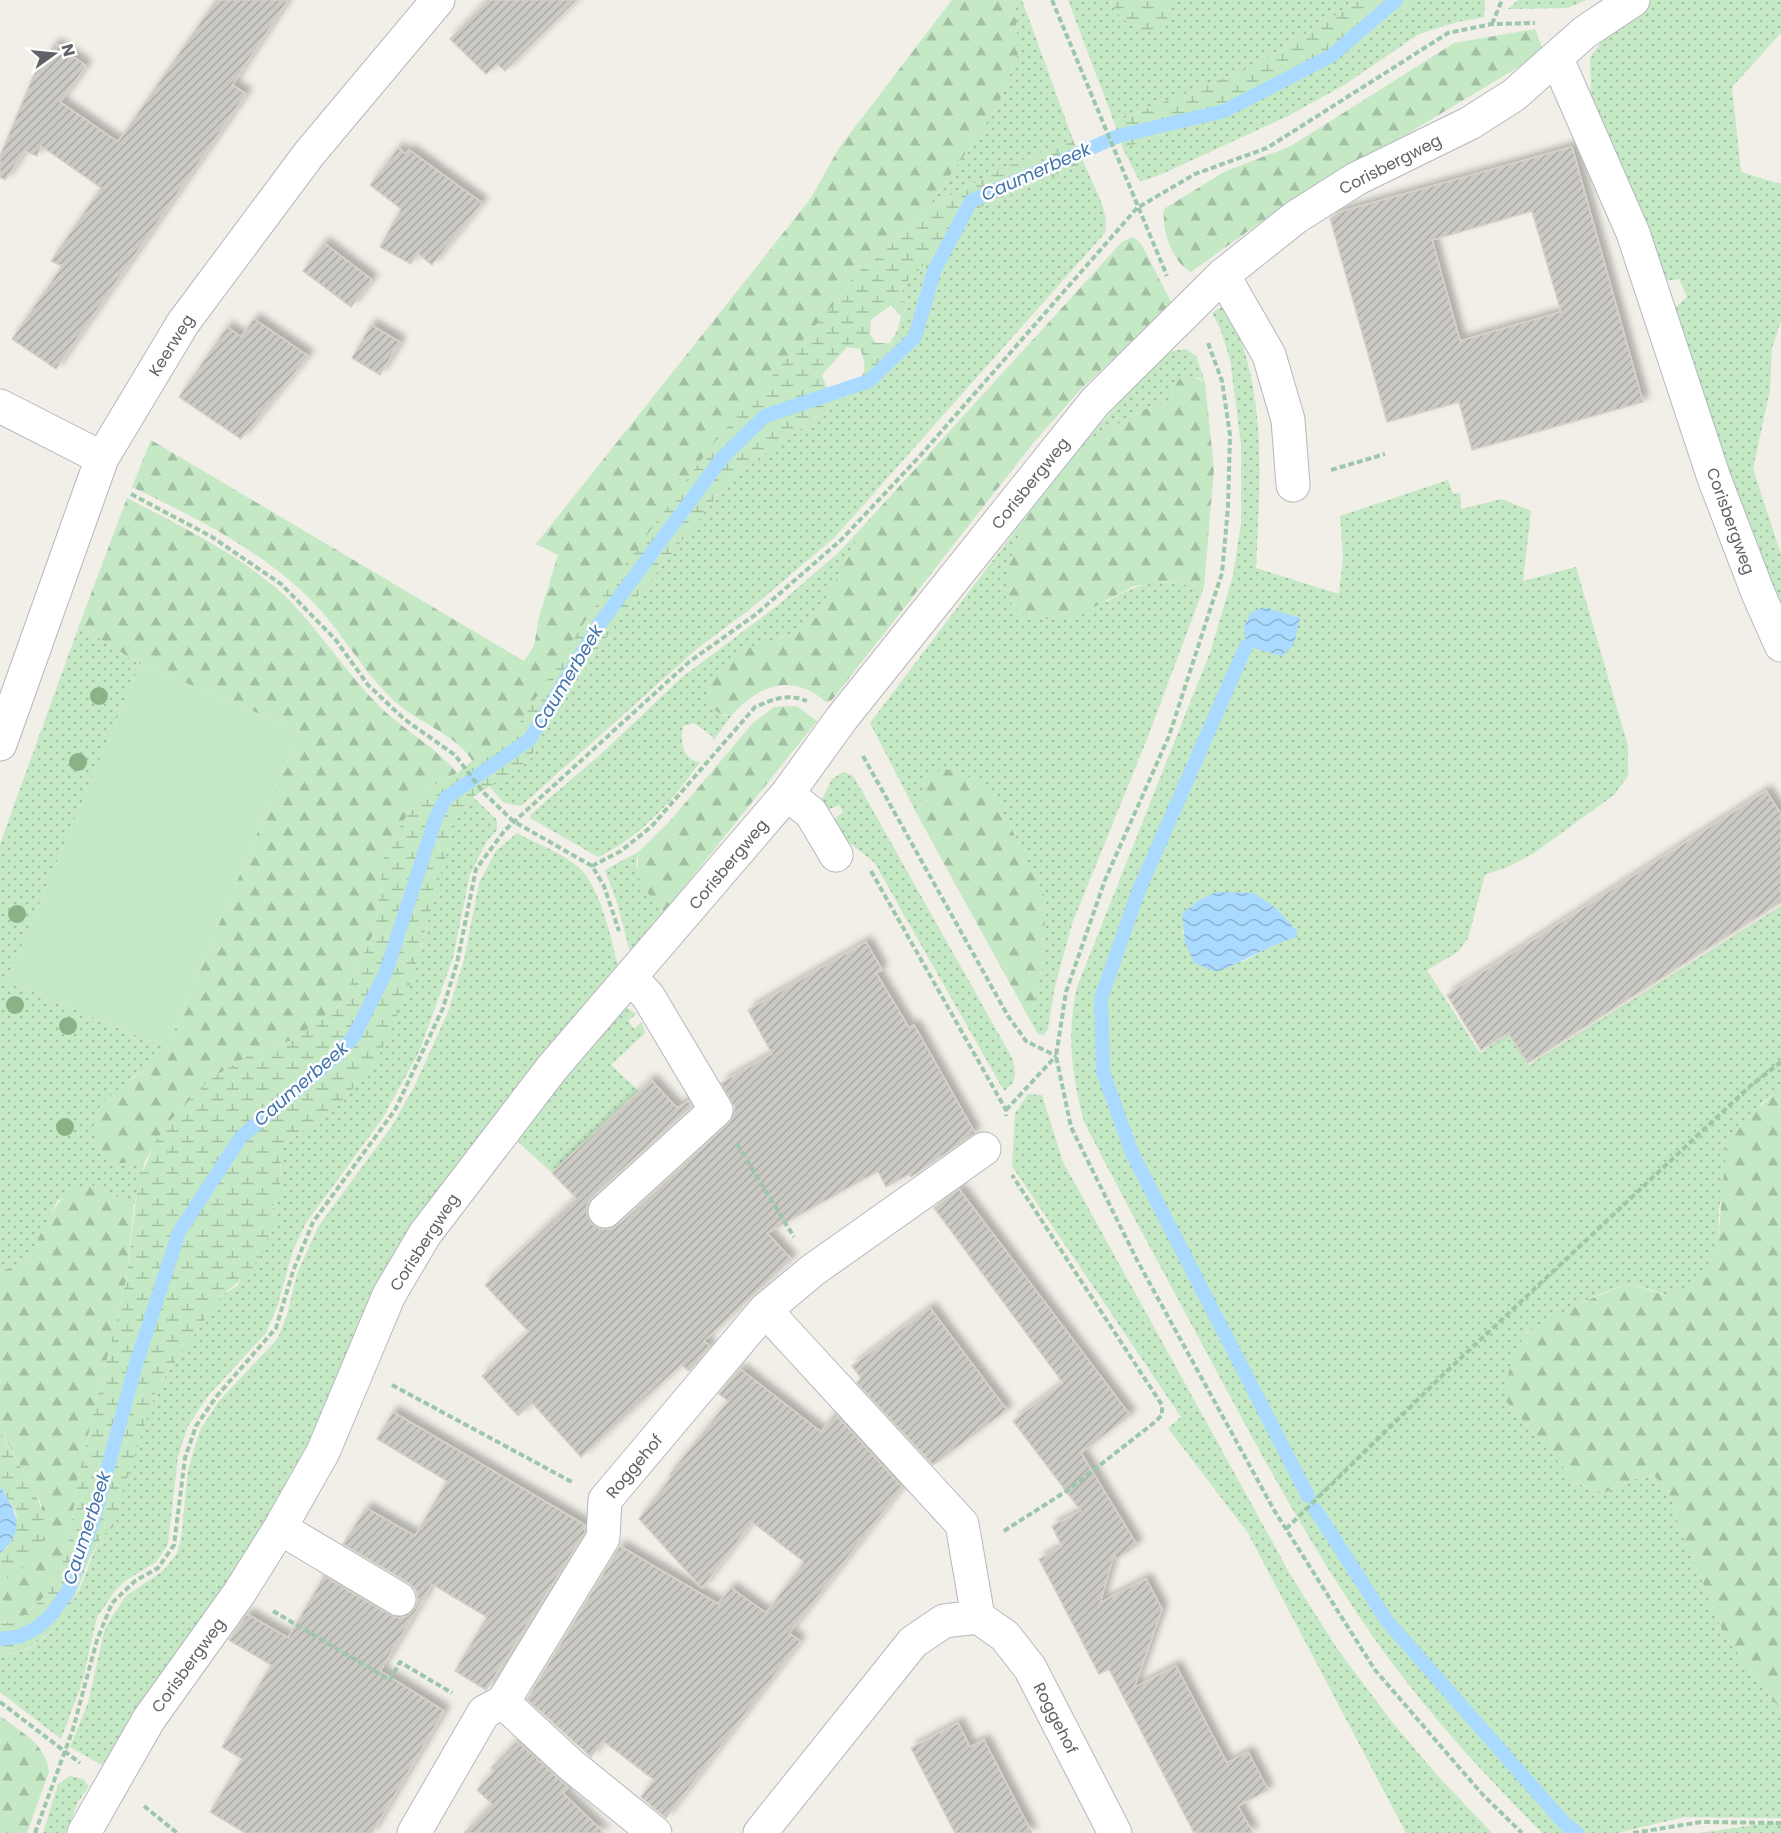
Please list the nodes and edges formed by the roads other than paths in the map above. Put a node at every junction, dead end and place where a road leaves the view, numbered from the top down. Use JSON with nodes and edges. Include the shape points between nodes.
{"nodes":[{"id":1,"x":438,"y":0,"type":"edge"},
{"id":2,"x":1633,"y":0,"type":"edge"},
{"id":3,"x":1557,"y":59,"type":"junction"},
{"id":4,"x":1223,"y":275,"type":"junction"},
{"id":5,"x":0,"y":406,"type":"edge"},
{"id":6,"x":102,"y":458,"type":"junction"},
{"id":7,"x":1293,"y":485,"type":"dead end"},
{"id":8,"x":1781,"y":645,"type":"edge"},
{"id":9,"x":0,"y":744,"type":"edge"},
{"id":10,"x":787,"y":794,"type":"junction"},
{"id":11,"x":836,"y":855,"type":"road end"},
{"id":12,"x":631,"y":978,"type":"junction"},
{"id":13,"x":984,"y":1149,"type":"dead end"},
{"id":14,"x":606,"y":1211,"type":"dead end"},
{"id":15,"x":765,"y":1310,"type":"junction"},
{"id":16,"x":280,"y":1528,"type":"junction"},
{"id":17,"x":399,"y":1599,"type":"dead end"},
{"id":18,"x":978,"y":1617,"type":"junction"},
{"id":19,"x":494,"y":1707,"type":"junction"},
{"id":20,"x":84,"y":1833,"type":"edge"},
{"id":21,"x":414,"y":1833,"type":"edge"},
{"id":22,"x":655,"y":1833,"type":"edge"},
{"id":23,"x":760,"y":1833,"type":"edge"},
{"id":24,"x":1115,"y":1833,"type":"edge"}],
"edges":[{"from":1,"to":6,"type":"street","name":"Keerweg","via":[[309,154],[190,314]]},
{"from":2,"to":3,"type":"street","name":"Corisbergweg","via":[[1584,32]]},
{"from":3,"to":4,"type":"street","name":"Corisbergweg","via":[[1514,95],[1470,123],[1356,179],[1296,216]]},
{"from":3,"to":8,"type":"street","name":"Corisbergweg","via":[[1632,234],[1714,478]]},
{"from":4,"to":7,"type":"street","via":[[1269,355],[1288,420]]},
{"from":4,"to":10,"type":"street","name":"Corisbergweg","via":[[1177,301],[842,718]]},
{"from":5,"to":6,"type":"street"},
{"from":6,"to":9,"type":"street","name":"Keerweg"},
{"from":10,"to":11,"type":"street","via":[[811,813]]},
{"from":10,"to":12,"type":"street","name":"Corisbergweg"},
{"from":12,"to":14,"type":"street","via":[[648,996],[716,1110]]},
{"from":12,"to":16,"type":"street","name":"Corisbergweg","via":[[552,1068],[425,1234],[389,1295],[323,1452]]},
{"from":13,"to":15,"type":"street","name":"Roggehof","via":[[813,1270]]},
{"from":15,"to":18,"type":"street","via":[[962,1524]]},
{"from":15,"to":19,"type":"street","name":"Roggehof","via":[[605,1500],[603,1538]]},
{"from":16,"to":17,"type":"street"},
{"from":16,"to":20,"type":"street","name":"Corisbergweg","via":[[240,1592],[149,1719]]},
{"from":18,"to":23,"type":"street","via":[[944,1621],[912,1642]]},
{"from":18,"to":24,"type":"street","name":"Roggehof","via":[[1005,1636],[1030,1668]]},
{"from":19,"to":21,"type":"street","name":"Roggehof"},
{"from":19,"to":22,"type":"street"}]}
